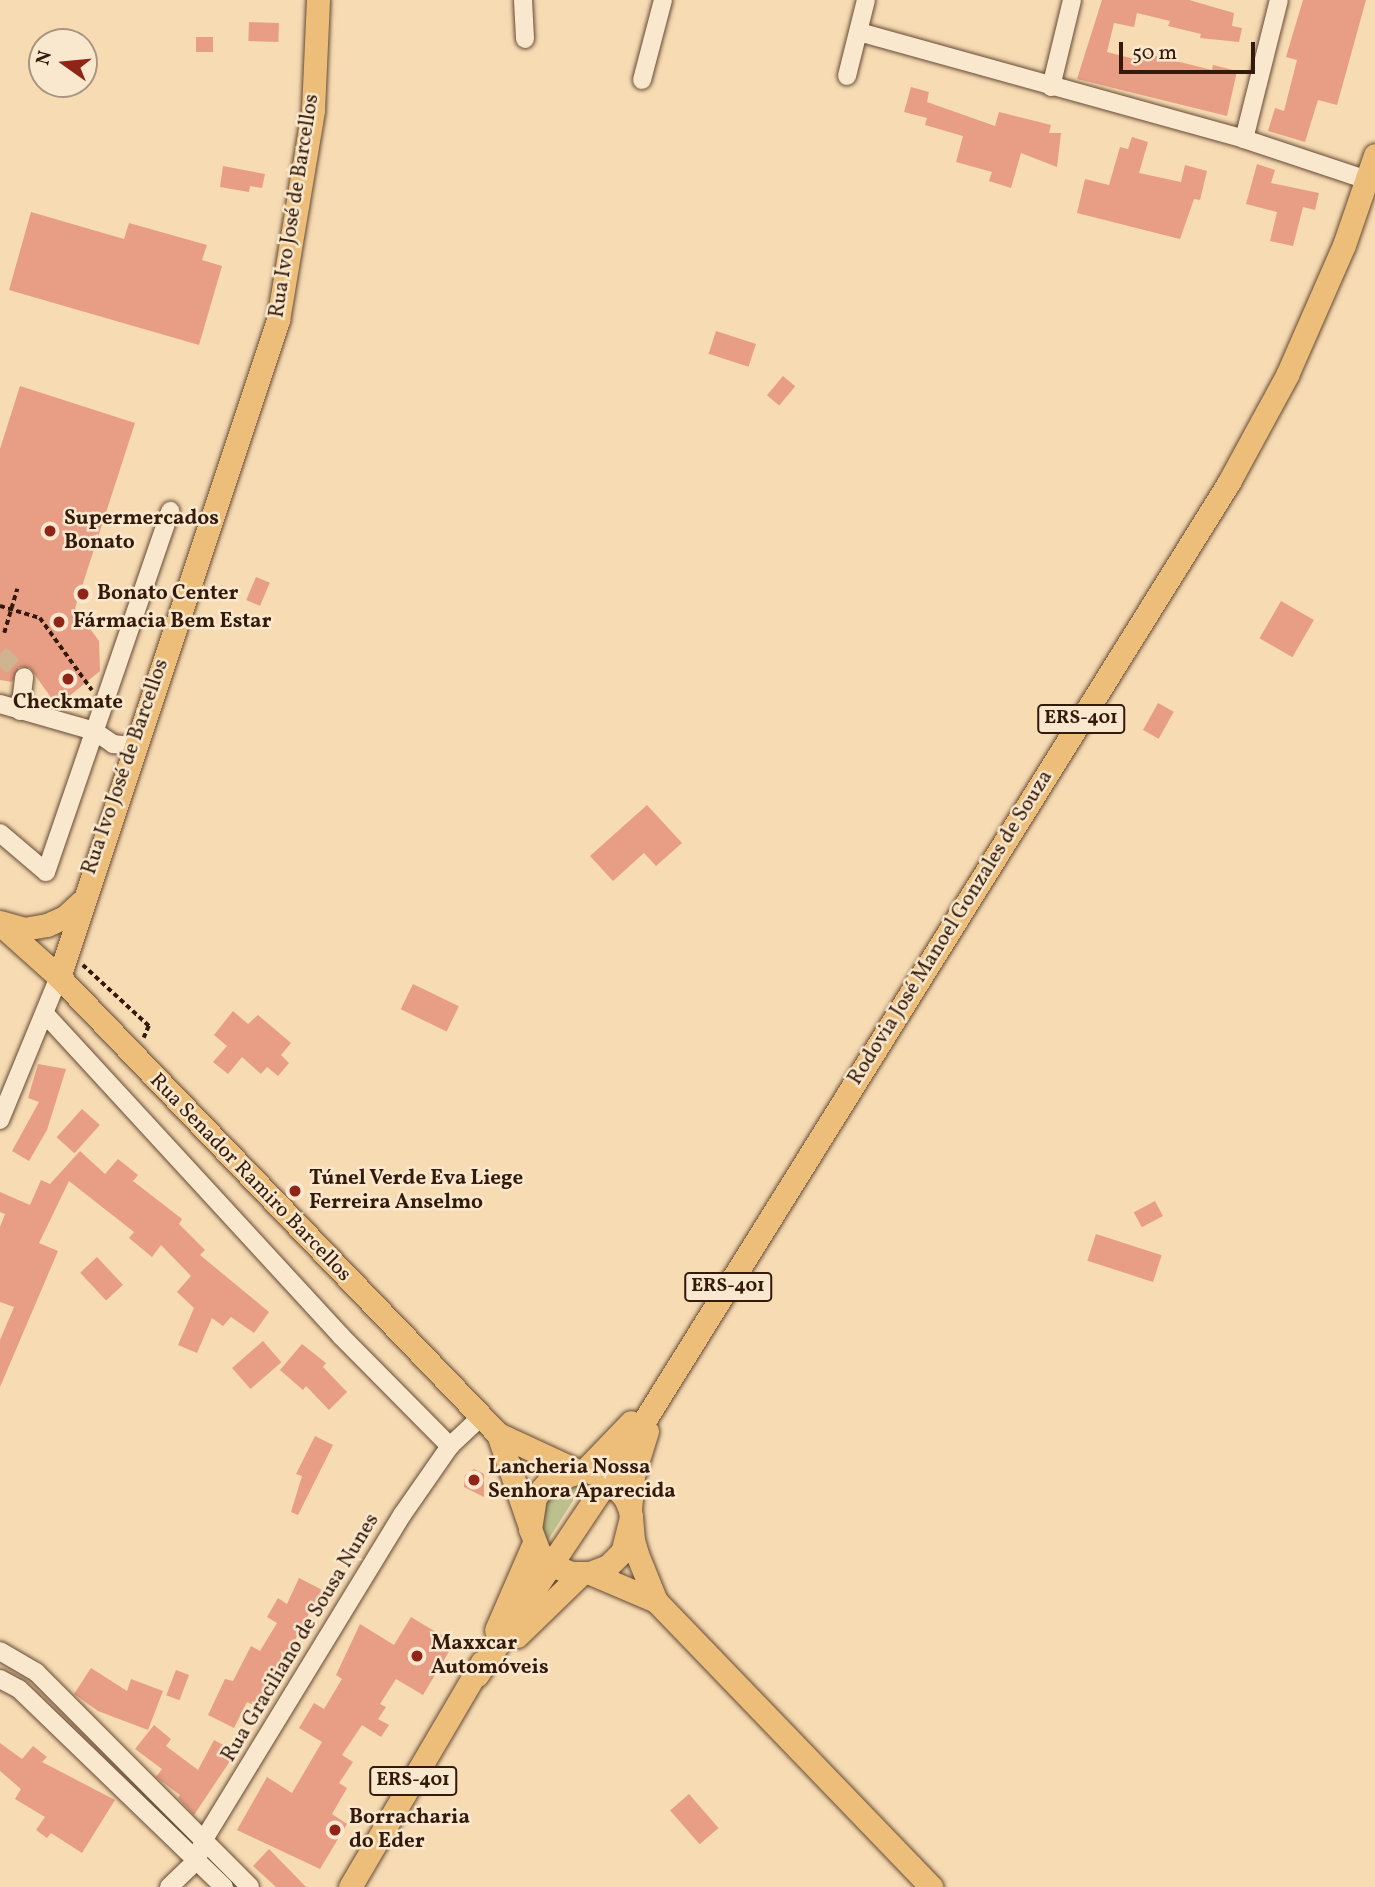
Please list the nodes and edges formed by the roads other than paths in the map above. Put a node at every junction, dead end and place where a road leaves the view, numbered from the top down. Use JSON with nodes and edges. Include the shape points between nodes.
{"nodes":[{"id":1,"x":318,"y":0,"type":"edge"},
{"id":2,"x":523,"y":0,"type":"edge"},
{"id":3,"x":663,"y":0,"type":"edge"},
{"id":4,"x":866,"y":0,"type":"edge"},
{"id":5,"x":1072,"y":0,"type":"edge"},
{"id":6,"x":1279,"y":0,"type":"edge"},
{"id":7,"x":859,"y":32,"type":"junction"},
{"id":8,"x":524,"y":39,"type":"dead end"},
{"id":9,"x":847,"y":76,"type":"dead end"},
{"id":10,"x":642,"y":79,"type":"dead end"},
{"id":11,"x":1051,"y":87,"type":"junction"},
{"id":12,"x":1244,"y":139,"type":"junction"},
{"id":13,"x":1375,"y":155,"type":"edge"},
{"id":14,"x":1367,"y":180,"type":"junction"},
{"id":15,"x":170,"y":511,"type":"dead end"},
{"id":16,"x":24,"y":677,"type":"dead end"},
{"id":17,"x":0,"y":704,"type":"edge"},
{"id":18,"x":20,"y":711,"type":"junction"},
{"id":19,"x":94,"y":731,"type":"junction"},
{"id":20,"x":133,"y":746,"type":"junction"},
{"id":21,"x":0,"y":832,"type":"edge"},
{"id":22,"x":81,"y":902,"type":"junction"},
{"id":23,"x":0,"y":923,"type":"edge"},
{"id":24,"x":59,"y":977,"type":"junction"},
{"id":25,"x":46,"y":1014,"type":"junction"},
{"id":26,"x":0,"y":1120,"type":"edge"},
{"id":27,"x":660,"y":1391,"type":"junction"},
{"id":28,"x":481,"y":1417,"type":"junction"},
{"id":29,"x":498,"y":1434,"type":"junction"},
{"id":30,"x":450,"y":1447,"type":"junction"},
{"id":31,"x":582,"y":1470,"type":"junction"},
{"id":32,"x":608,"y":1479,"type":"junction"},
{"id":33,"x":630,"y":1513,"type":"junction"},
{"id":34,"x":532,"y":1536,"type":"junction"},
{"id":35,"x":553,"y":1566,"type":"junction"},
{"id":36,"x":585,"y":1573,"type":"junction"},
{"id":37,"x":656,"y":1601,"type":"junction"},
{"id":38,"x":0,"y":1651,"type":"edge"},
{"id":39,"x":477,"y":1675,"type":"junction"},
{"id":40,"x":0,"y":1679,"type":"edge"},
{"id":41,"x":203,"y":1841,"type":"junction"},
{"id":42,"x":197,"y":1860,"type":"junction"},
{"id":43,"x":169,"y":1887,"type":"edge"},
{"id":44,"x":223,"y":1887,"type":"edge"},
{"id":45,"x":250,"y":1887,"type":"edge"},
{"id":46,"x":350,"y":1887,"type":"edge"},
{"id":47,"x":931,"y":1887,"type":"edge"}],
"edges":[{"from":1,"to":20,"type":"main road","name":"Rua Ivo José de Barcellos","via":[[313,110],[278,320]]},
{"from":2,"to":8,"type":"street"},
{"from":3,"to":10,"type":"street"},
{"from":4,"to":7,"type":"street"},
{"from":5,"to":11,"type":"street"},
{"from":6,"to":12,"type":"street"},
{"from":7,"to":9,"type":"street"},
{"from":7,"to":11,"type":"street"},
{"from":11,"to":12,"type":"street"},
{"from":12,"to":14,"type":"street"},
{"from":13,"to":14,"type":"main road","name":"Rodovia José Manoel Gonzales de Souza","number":"ERS-401"},
{"from":14,"to":27,"type":"main road","name":"Rodovia José Manoel Gonzales de Souza","number":"ERS-401","via":[[1344,245],[1287,374],[1229,482]]},
{"from":15,"to":19,"type":"street"},
{"from":16,"to":18,"type":"street"},
{"from":17,"to":18,"type":"street"},
{"from":18,"to":19,"type":"street"},
{"from":19,"to":20,"type":"street","via":[[113,744]]},
{"from":19,"to":21,"type":"street","via":[[46,872]]},
{"from":20,"to":22,"type":"main road","name":"Rua Ivo José de Barcellos"},
{"from":22,"to":23,"type":"main road","via":[[47,925],[24,929]]},
{"from":22,"to":24,"type":"main road","name":"Rua Ivo José de Barcellos"},
{"from":23,"to":24,"type":"main road","name":"Rua Senador Ramiro Barcellos"},
{"from":24,"to":25,"type":"street","name":"Rua Ivo José de Barcellos"},
{"from":24,"to":28,"type":"main road","name":"Rua Senador Ramiro Barcellos"},
{"from":25,"to":26,"type":"street","name":"Rua Ivo José de Barcellos"},
{"from":25,"to":30,"type":"street","name":"Rua Senador Ramiro Barcellos","via":[[285,1276]]},
{"from":27,"to":31,"type":"main road"},
{"from":27,"to":32,"type":"main road","name":"Rodovia José Manoel Gonzales de Souza","number":"ERS-401"},
{"from":27,"to":33,"type":"main road","via":[[634,1476]]},
{"from":28,"to":29,"type":"main road","name":"Rua Senador Ramiro Barcellos"},
{"from":28,"to":30,"type":"street","name":"Rua Graciliano de Sousa Nunes"},
{"from":29,"to":31,"type":"main road","name":"Rua Senador Ramiro Barcellos"},
{"from":29,"to":34,"type":"main road","name":"Rua Senador Ramiro Barcellos"},
{"from":30,"to":41,"type":"street","name":"Rua Graciliano de Sousa Nunes","via":[[402,1515]]},
{"from":31,"to":32,"type":"main road","name":"Rua Senador Ramiro Barcellos"},
{"from":31,"to":34,"type":"main road","via":[[548,1482],[538,1492]]},
{"from":32,"to":33,"type":"main road"},
{"from":32,"to":35,"type":"main road","name":"Rodovia José Manoel Gonzales de Souza","number":"ERS-401"},
{"from":33,"to":36,"type":"main road","via":[[622,1552],[608,1566]]},
{"from":33,"to":37,"type":"main road","via":[[637,1554]]},
{"from":34,"to":35,"type":"main road"},
{"from":34,"to":39,"type":"main road"},
{"from":35,"to":36,"type":"main road"},
{"from":35,"to":39,"type":"main road","name":"Rodovia José Manoel Gonzales de Souza","number":"ERS-401"},
{"from":36,"to":37,"type":"main road"},
{"from":36,"to":39,"type":"main road"},
{"from":37,"to":47,"type":"main road"},
{"from":38,"to":41,"type":"street","via":[[36,1672]]},
{"from":39,"to":46,"type":"main road","number":"ERS-401"},
{"from":40,"to":42,"type":"street","via":[[19,1689]]},
{"from":41,"to":42,"type":"street","name":"Rua Graciliano de Sousa Nunes"},
{"from":41,"to":45,"type":"street"},
{"from":42,"to":43,"type":"street","name":"Rua Graciliano de Sousa Nunes"},
{"from":42,"to":44,"type":"street"}]}
